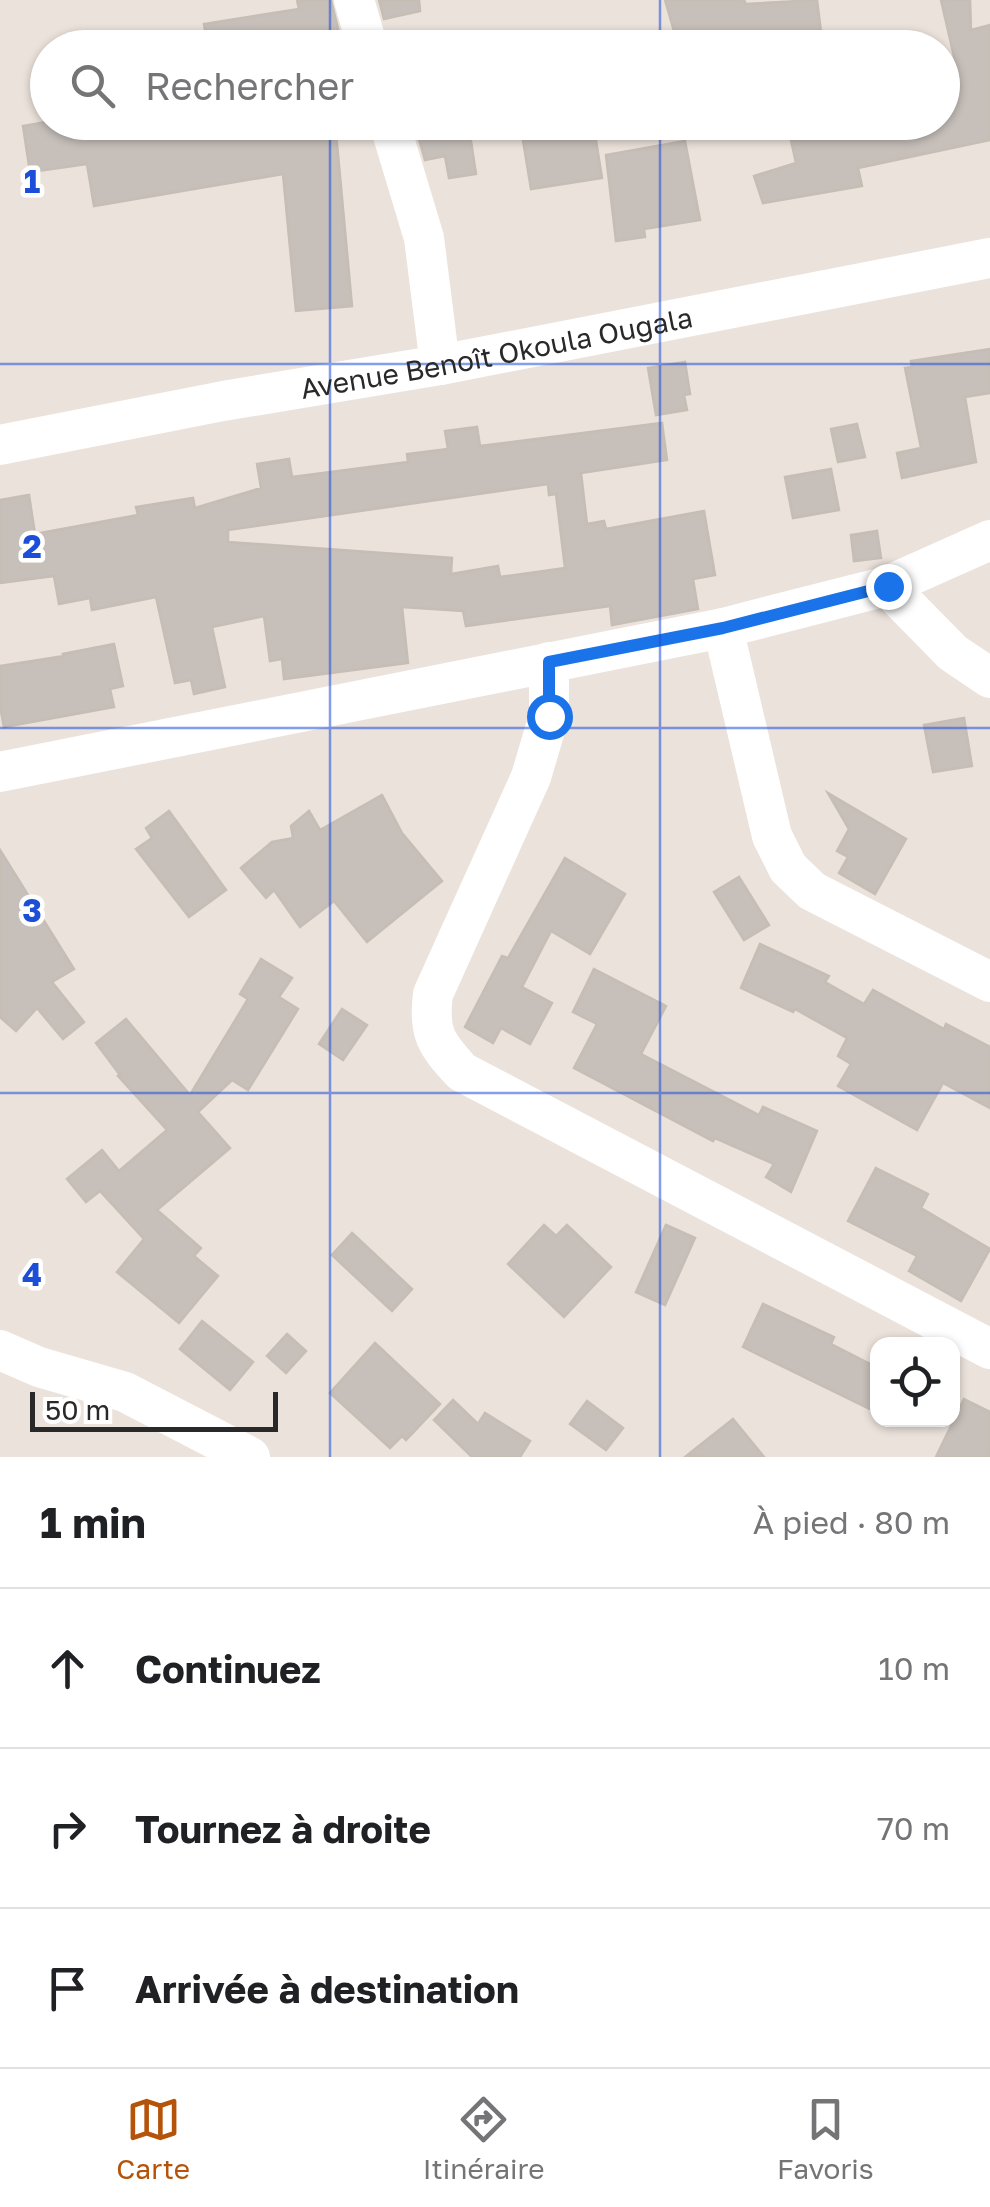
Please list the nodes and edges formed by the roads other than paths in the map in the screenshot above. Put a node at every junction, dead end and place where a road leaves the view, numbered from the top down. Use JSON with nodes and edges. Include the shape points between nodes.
{"nodes":[{"id":1,"x":354,"y":0,"type":"edge"},
{"id":2,"x":363,"y":30,"type":"edge"},
{"id":3,"x":395,"y":140,"type":"edge"},
{"id":4,"x":990,"y":258,"type":"edge"},
{"id":5,"x":440,"y":365,"type":"junction"},
{"id":6,"x":0,"y":445,"type":"edge"},
{"id":7,"x":990,"y":540,"type":"edge"},
{"id":8,"x":888,"y":586,"type":"junction"},
{"id":9,"x":723,"y":628,"type":"junction"},
{"id":10,"x":549,"y":662,"type":"junction"},
{"id":11,"x":990,"y":678,"type":"edge"},
{"id":12,"x":0,"y":772,"type":"edge"},
{"id":13,"x":990,"y":982,"type":"edge"},
{"id":14,"x":0,"y":1350,"type":"edge"},
{"id":15,"x":990,"y":1350,"type":"edge"},
{"id":16,"x":250,"y":1457,"type":"edge"}],
"edges":[{"from":1,"to":2,"type":"street"},
{"from":3,"to":5,"type":"street","via":[[424,238]]},
{"from":4,"to":5,"type":"street","name":"Avenue Benoît Okoula Ougala"},
{"from":5,"to":6,"type":"street","name":"Avenue Benoît Okoula Ougala"},
{"from":7,"to":8,"type":"street"},
{"from":8,"to":9,"type":"street"},
{"from":8,"to":11,"type":"street","via":[[954,653]]},
{"from":9,"to":10,"type":"street"},
{"from":9,"to":13,"type":"street","via":[[772,836],[788,868],[812,891]]},
{"from":10,"to":12,"type":"street"},
{"from":10,"to":15,"type":"street","via":[[549,716],[532,776],[433,994],[430,1024],[442,1050],[462,1072]]},
{"from":14,"to":16,"type":"street","via":[[125,1392]]}]}
